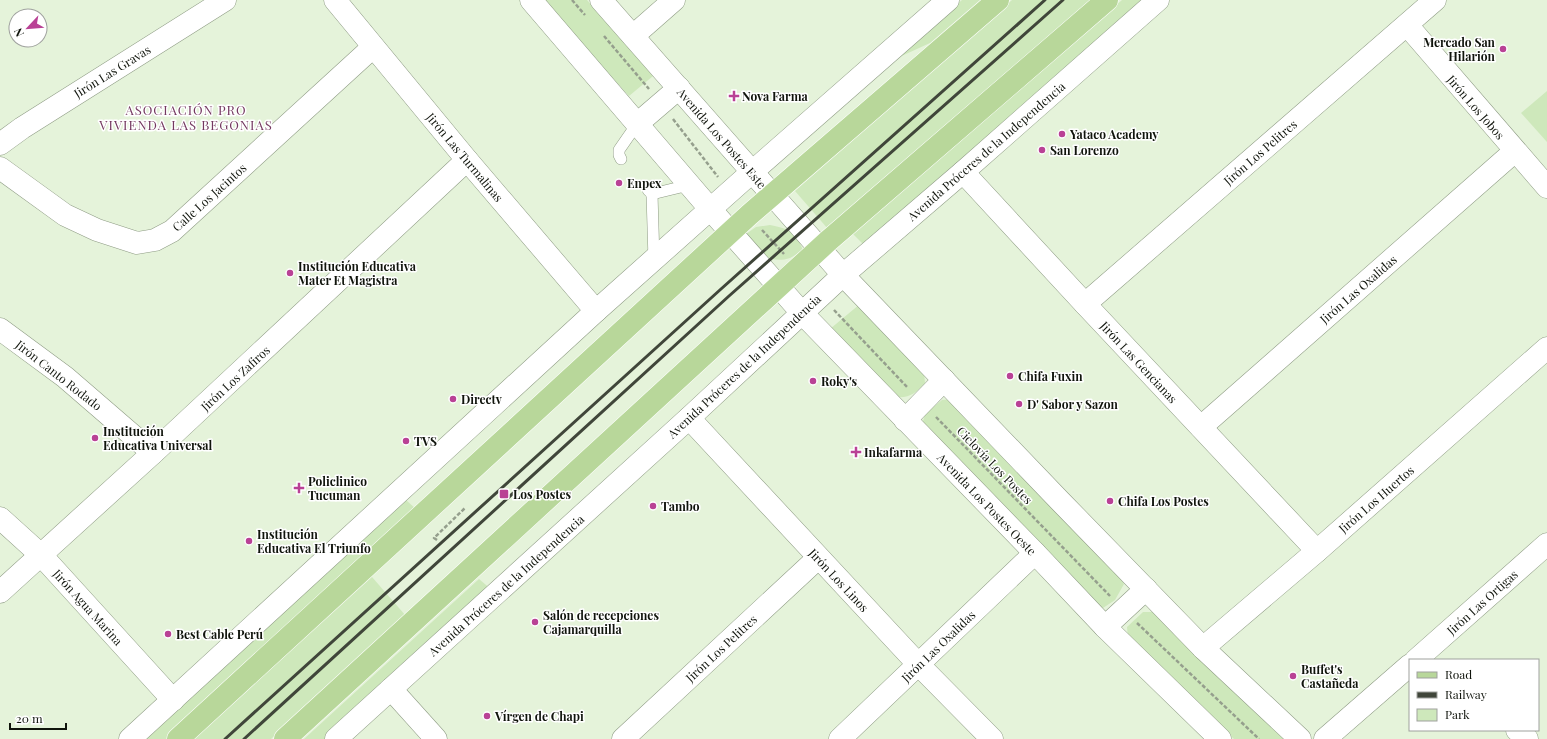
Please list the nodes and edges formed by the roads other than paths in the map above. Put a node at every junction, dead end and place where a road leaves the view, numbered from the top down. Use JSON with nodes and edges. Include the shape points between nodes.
{"nodes":[{"id":1,"x":225,"y":0,"type":"edge"},
{"id":2,"x":335,"y":0,"type":"edge"},
{"id":3,"x":531,"y":0,"type":"edge"},
{"id":4,"x":601,"y":0,"type":"edge"},
{"id":5,"x":674,"y":0,"type":"edge"},
{"id":6,"x":948,"y":0,"type":"edge"},
{"id":7,"x":998,"y":0,"type":"edge"},
{"id":8,"x":1107,"y":0,"type":"edge"},
{"id":9,"x":1158,"y":0,"type":"edge"},
{"id":10,"x":1435,"y":0,"type":"edge"},
{"id":11,"x":1407,"y":25,"type":"junction"},
{"id":12,"x":633,"y":36,"type":"junction"},
{"id":13,"x":374,"y":47,"type":"junction"},
{"id":14,"x":679,"y":88,"type":"junction"},
{"id":15,"x":637,"y":124,"type":"junction"},
{"id":16,"x":0,"y":144,"type":"edge"},
{"id":17,"x":1515,"y":151,"type":"junction"},
{"id":18,"x":621,"y":159,"type":"dead end"},
{"id":19,"x":467,"y":160,"type":"junction"},
{"id":20,"x":0,"y":168,"type":"edge"},
{"id":21,"x":752,"y":172,"type":"junction"},
{"id":22,"x":963,"y":172,"type":"junction"},
{"id":23,"x":689,"y":185,"type":"junction"},
{"id":24,"x":1547,"y":187,"type":"edge"},
{"id":25,"x":773,"y":195,"type":"junction"},
{"id":26,"x":711,"y":210,"type":"junction"},
{"id":27,"x":731,"y":232,"type":"junction"},
{"id":28,"x":820,"y":249,"type":"junction"},
{"id":29,"x":654,"y":260,"type":"junction"},
{"id":30,"x":843,"y":275,"type":"junction"},
{"id":31,"x":778,"y":287,"type":"junction"},
{"id":32,"x":1085,"y":304,"type":"junction"},
{"id":33,"x":596,"y":311,"type":"junction"},
{"id":34,"x":802,"y":313,"type":"junction"},
{"id":35,"x":0,"y":329,"type":"edge"},
{"id":36,"x":1547,"y":348,"type":"edge"},
{"id":37,"x":944,"y":380,"type":"junction"},
{"id":38,"x":689,"y":418,"type":"junction"},
{"id":39,"x":905,"y":420,"type":"junction"},
{"id":40,"x":1201,"y":427,"type":"junction"},
{"id":41,"x":154,"y":453,"type":"junction"},
{"id":42,"x":0,"y":518,"type":"edge"},
{"id":43,"x":1547,"y":544,"type":"edge"},
{"id":44,"x":1317,"y":551,"type":"junction"},
{"id":45,"x":1035,"y":553,"type":"junction"},
{"id":46,"x":42,"y":556,"type":"junction"},
{"id":47,"x":818,"y":558,"type":"junction"},
{"id":48,"x":1146,"y":589,"type":"junction"},
{"id":49,"x":0,"y":592,"type":"edge"},
{"id":50,"x":1105,"y":627,"type":"junction"},
{"id":51,"x":1203,"y":648,"type":"junction"},
{"id":52,"x":1430,"y":656,"type":"edge"},
{"id":53,"x":918,"y":664,"type":"junction"},
{"id":54,"x":1409,"y":666,"type":"edge"},
{"id":55,"x":391,"y":690,"type":"junction"},
{"id":56,"x":173,"y":700,"type":"junction"},
{"id":57,"x":1518,"y":731,"type":"edge"},
{"id":58,"x":130,"y":739,"type":"edge"},
{"id":59,"x":178,"y":739,"type":"edge"},
{"id":60,"x":285,"y":739,"type":"edge"},
{"id":61,"x":336,"y":739,"type":"edge"},
{"id":62,"x":436,"y":739,"type":"edge"},
{"id":63,"x":624,"y":739,"type":"edge"},
{"id":64,"x":840,"y":739,"type":"edge"},
{"id":65,"x":992,"y":739,"type":"edge"},
{"id":66,"x":1220,"y":739,"type":"edge"},
{"id":67,"x":1300,"y":739,"type":"edge"},
{"id":68,"x":1325,"y":739,"type":"edge"},
{"id":69,"x":1527,"y":739,"type":"edge"}],
"edges":[{"from":1,"to":16,"type":"street","name":"Jirón Las Gravas"},
{"from":2,"to":13,"type":"street","name":"Jirón Las Turmalinas"},
{"from":3,"to":15,"type":"street"},
{"from":4,"to":12,"type":"street","name":"Avenida Los Postes Este"},
{"from":5,"to":12,"type":"street"},
{"from":6,"to":21,"type":"street"},
{"from":7,"to":25,"type":"main road"},
{"from":8,"to":28,"type":"main road"},
{"from":9,"to":22,"type":"street","name":"Avenida Próceres de la Independencia"},
{"from":10,"to":11,"type":"street","name":"Jirón Los Pelitres"},
{"from":11,"to":17,"type":"street","name":"Jirón Los Jobos"},
{"from":11,"to":32,"type":"street","name":"Jirón Los Pelitres"},
{"from":12,"to":14,"type":"street","name":"Avenida Los Postes Este"},
{"from":13,"to":19,"type":"street","name":"Jirón Las Turmalinas"},
{"from":13,"to":20,"type":"street","name":"Calle Los Jacintos","via":[[172,231],[155,240],[137,243],[98,230],[66,215]]},
{"from":14,"to":15,"type":"street"},
{"from":14,"to":21,"type":"street","name":"Avenida Los Postes Este"},
{"from":15,"to":18,"type":"lane","via":[[619,150]]},
{"from":15,"to":23,"type":"street"},
{"from":17,"to":24,"type":"street","name":"Jirón Los Jobos"},
{"from":17,"to":40,"type":"street","name":"Jirón Las Oxalidas"},
{"from":19,"to":33,"type":"street","name":"Jirón Las Turmalinas"},
{"from":19,"to":41,"type":"street","name":"Jirón Los Zafiros"},
{"from":21,"to":25,"type":"street","name":"Avenida Los Postes Este"},
{"from":21,"to":26,"type":"street"},
{"from":22,"to":30,"type":"street","name":"Avenida Próceres de la Independencia"},
{"from":22,"to":32,"type":"street","name":"Jirón Las Gencianas"},
{"from":23,"to":26,"type":"street"},
{"from":23,"to":29,"type":"lane","via":[[650,192]]},
{"from":25,"to":27,"type":"main road"},
{"from":25,"to":28,"type":"street","name":"Avenida Los Postes Este"},
{"from":26,"to":27,"type":"street","name":"Avenida Los Postes Oeste"},
{"from":26,"to":29,"type":"street"},
{"from":27,"to":31,"type":"street","name":"Avenida Los Postes Oeste"},
{"from":27,"to":59,"type":"main road"},
{"from":28,"to":30,"type":"street","name":"Avenida Los Postes Este"},
{"from":28,"to":31,"type":"main road"},
{"from":29,"to":33,"type":"street"},
{"from":30,"to":34,"type":"street","name":"Avenida Próceres de la Independencia"},
{"from":30,"to":37,"type":"street"},
{"from":31,"to":34,"type":"street","name":"Avenida Los Postes Oeste"},
{"from":31,"to":60,"type":"main road"},
{"from":32,"to":40,"type":"street","name":"Jirón Las Gencianas"},
{"from":33,"to":56,"type":"street"},
{"from":34,"to":38,"type":"street","name":"Avenida Próceres de la Independencia"},
{"from":34,"to":39,"type":"street","name":"Avenida Los Postes Oeste"},
{"from":35,"to":41,"type":"street","name":"Jirón Canto Rodado","via":[[65,377]]},
{"from":36,"to":44,"type":"street","name":"Jirón Los Huertos"},
{"from":37,"to":39,"type":"street"},
{"from":37,"to":48,"type":"street"},
{"from":38,"to":47,"type":"street","name":"Jirón Los Linos"},
{"from":38,"to":55,"type":"street","name":"Avenida Próceres de la Independencia"},
{"from":39,"to":45,"type":"street","name":"Avenida Los Postes Oeste"},
{"from":40,"to":44,"type":"street","name":"Jirón Las Gencianas"},
{"from":41,"to":46,"type":"street","name":"Jirón Los Zafiros"},
{"from":42,"to":46,"type":"street","name":"Jirón Agua Marina"},
{"from":43,"to":52,"type":"street","name":"Jirón Las Ortigas"},
{"from":44,"to":51,"type":"street","name":"Jirón Los Huertos"},
{"from":45,"to":50,"type":"street","name":"Avenida Los Postes Oeste"},
{"from":45,"to":53,"type":"street","name":"Jirón Las Oxalidas"},
{"from":46,"to":49,"type":"street","name":"Jirón Los Zafiros"},
{"from":46,"to":56,"type":"street","name":"Jirón Agua Marina"},
{"from":47,"to":53,"type":"street","name":"Jirón Los Linos"},
{"from":47,"to":63,"type":"street","name":"Jirón Los Pelitres"},
{"from":48,"to":50,"type":"street"},
{"from":48,"to":51,"type":"street"},
{"from":50,"to":66,"type":"street","name":"Avenida Los Postes Oeste"},
{"from":51,"to":67,"type":"street"},
{"from":53,"to":64,"type":"street","name":"Jirón Las Oxalidas"},
{"from":53,"to":65,"type":"street","name":"Jirón Los Linos"},
{"from":54,"to":68,"type":"street"},
{"from":55,"to":61,"type":"street","name":"Avenida Próceres de la Independencia"},
{"from":55,"to":62,"type":"street"},
{"from":56,"to":58,"type":"street"},
{"from":57,"to":69,"type":"street"}]}
